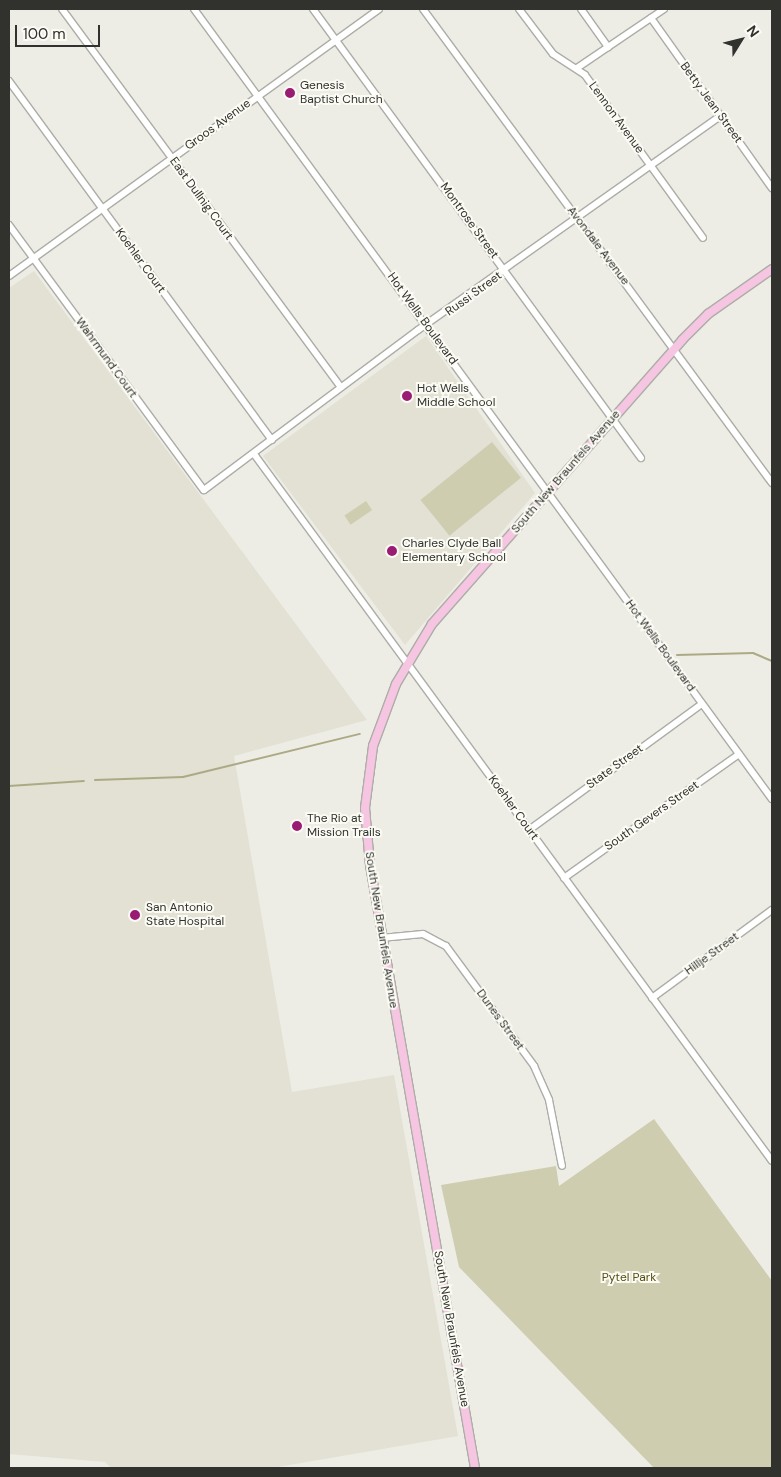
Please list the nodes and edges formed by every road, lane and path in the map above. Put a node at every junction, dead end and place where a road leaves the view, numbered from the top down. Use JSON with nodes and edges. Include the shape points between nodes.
{"nodes":[{"id":1,"x":62,"y":9,"type":"edge"},
{"id":2,"x":194,"y":9,"type":"edge"},
{"id":3,"x":313,"y":9,"type":"edge"},
{"id":4,"x":379,"y":9,"type":"edge"},
{"id":5,"x":423,"y":9,"type":"edge"},
{"id":6,"x":519,"y":9,"type":"edge"},
{"id":7,"x":581,"y":9,"type":"edge"},
{"id":8,"x":664,"y":9,"type":"edge"},
{"id":9,"x":650,"y":18,"type":"junction"},
{"id":10,"x":336,"y":40,"type":"junction"},
{"id":11,"x":608,"y":47,"type":"junction"},
{"id":12,"x":577,"y":68,"type":"junction"},
{"id":13,"x":9,"y":81,"type":"edge"},
{"id":14,"x":258,"y":96,"type":"junction"},
{"id":15,"x":720,"y":116,"type":"junction"},
{"id":16,"x":172,"y":158,"type":"junction"},
{"id":17,"x":651,"y":166,"type":"junction"},
{"id":18,"x":772,"y":188,"type":"edge"},
{"id":19,"x":102,"y":209,"type":"junction"},
{"id":20,"x":578,"y":219,"type":"junction"},
{"id":21,"x":9,"y":225,"type":"edge"},
{"id":22,"x":703,"y":238,"type":"dead end"},
{"id":23,"x":33,"y":259,"type":"junction"},
{"id":24,"x":772,"y":269,"type":"edge"},
{"id":25,"x":506,"y":271,"type":"junction"},
{"id":26,"x":9,"y":276,"type":"edge"},
{"id":27,"x":427,"y":326,"type":"junction"},
{"id":28,"x":674,"y":349,"type":"junction"},
{"id":29,"x":341,"y":387,"type":"junction"},
{"id":30,"x":613,"y":418,"type":"junction"},
{"id":31,"x":272,"y":440,"type":"junction"},
{"id":32,"x":254,"y":454,"type":"junction"},
{"id":33,"x":642,"y":458,"type":"dead end"},
{"id":34,"x":772,"y":483,"type":"edge"},
{"id":35,"x":204,"y":490,"type":"joint"},
{"id":36,"x":548,"y":492,"type":"junction"},
{"id":37,"x":407,"y":663,"type":"junction"},
{"id":38,"x":702,"y":704,"type":"junction"},
{"id":39,"x":739,"y":754,"type":"junction"},
{"id":40,"x":772,"y":799,"type":"edge"},
{"id":41,"x":529,"y":830,"type":"junction"},
{"id":42,"x":564,"y":878,"type":"junction"},
{"id":43,"x":772,"y":910,"type":"edge"},
{"id":44,"x":381,"y":938,"type":"junction"},
{"id":45,"x":652,"y":998,"type":"junction"},
{"id":46,"x":772,"y":1161,"type":"edge"},
{"id":47,"x":562,"y":1166,"type":"dead end"},
{"id":48,"x":475,"y":1468,"type":"edge"}],
"edges":[{"from":1,"to":16,"type":"street","name":"East Dullnig Court"},
{"from":2,"to":14,"type":"street","name":"Hot Wells Boulevard"},
{"from":3,"to":10,"type":"street","name":"Montrose Street"},
{"from":4,"to":10,"type":"street","name":"Groos Avenue"},
{"from":5,"to":20,"type":"street","name":"Avondale Avenue"},
{"from":6,"to":12,"type":"street","name":"Lennon Avenue","via":[[553,54]]},
{"from":7,"to":11,"type":"street"},
{"from":8,"to":9,"type":"street"},
{"from":9,"to":11,"type":"street"},
{"from":9,"to":15,"type":"street","name":"Betty Jean Street"},
{"from":10,"to":14,"type":"street","name":"Groos Avenue"},
{"from":10,"to":25,"type":"street","name":"Montrose Street"},
{"from":11,"to":12,"type":"street"},
{"from":12,"to":17,"type":"street","name":"Lennon Avenue"},
{"from":13,"to":19,"type":"street","name":"Koehler Court"},
{"from":14,"to":16,"type":"street","name":"Groos Avenue"},
{"from":14,"to":27,"type":"street","name":"Hot Wells Boulevard"},
{"from":15,"to":17,"type":"street","name":"Russi Street"},
{"from":15,"to":18,"type":"street","name":"Betty Jean Street"},
{"from":16,"to":19,"type":"street","name":"Groos Avenue"},
{"from":16,"to":29,"type":"street","name":"East Dullnig Court"},
{"from":17,"to":20,"type":"street","name":"Russi Street"},
{"from":17,"to":22,"type":"street","name":"Lennon Avenue"},
{"from":19,"to":23,"type":"street","name":"Groos Avenue"},
{"from":19,"to":31,"type":"street","name":"Koehler Court"},
{"from":20,"to":25,"type":"street","name":"Russi Street"},
{"from":20,"to":28,"type":"street","name":"Avondale Avenue"},
{"from":21,"to":23,"type":"street","name":"Wahrmund Court"},
{"from":23,"to":26,"type":"street","name":"Groos Avenue"},
{"from":23,"to":35,"type":"street","name":"Wahrmund Court"},
{"from":24,"to":28,"type":"main road","name":"South New Braunfels Avenue","via":[[708,314]]},
{"from":25,"to":27,"type":"street","name":"Russi Street"},
{"from":25,"to":30,"type":"street","name":"Montrose Street"},
{"from":27,"to":29,"type":"street","name":"Russi Street"},
{"from":27,"to":36,"type":"street","name":"Hot Wells Boulevard"},
{"from":28,"to":30,"type":"main road","name":"South New Braunfels Avenue"},
{"from":28,"to":34,"type":"street","name":"Avondale Avenue"},
{"from":29,"to":31,"type":"street","name":"Russi Street"},
{"from":30,"to":33,"type":"street","name":"Montrose Street"},
{"from":30,"to":36,"type":"main road","name":"South New Braunfels Avenue"},
{"from":31,"to":32,"type":"street","name":"Russi Street"},
{"from":32,"to":35,"type":"street","name":"Russi Street"},
{"from":32,"to":37,"type":"street","name":"Koehler Court"},
{"from":36,"to":37,"type":"main road","name":"South New Braunfels Avenue","via":[[432,624]]},
{"from":36,"to":38,"type":"street","name":"Hot Wells Boulevard"},
{"from":37,"to":41,"type":"street","name":"Koehler Court"},
{"from":37,"to":44,"type":"main road","name":"South New Braunfels Avenue","via":[[382,716],[368,776],[366,839]]},
{"from":38,"to":39,"type":"street","name":"Hot Wells Boulevard"},
{"from":38,"to":41,"type":"street","name":"State Street"},
{"from":39,"to":40,"type":"street","name":"Hot Wells Boulevard"},
{"from":39,"to":42,"type":"street","name":"South Gevers Street"},
{"from":41,"to":42,"type":"street","name":"Koehler Court"},
{"from":42,"to":45,"type":"street","name":"Koehler Court"},
{"from":43,"to":45,"type":"street","name":"Hillje Street"},
{"from":44,"to":47,"type":"street","name":"Dunes Street","via":[[423,934],[446,946],[534,1066],[548,1100]]},
{"from":44,"to":48,"type":"main road","name":"South New Braunfels Avenue"},
{"from":45,"to":46,"type":"street","name":"Koehler Court"}]}
